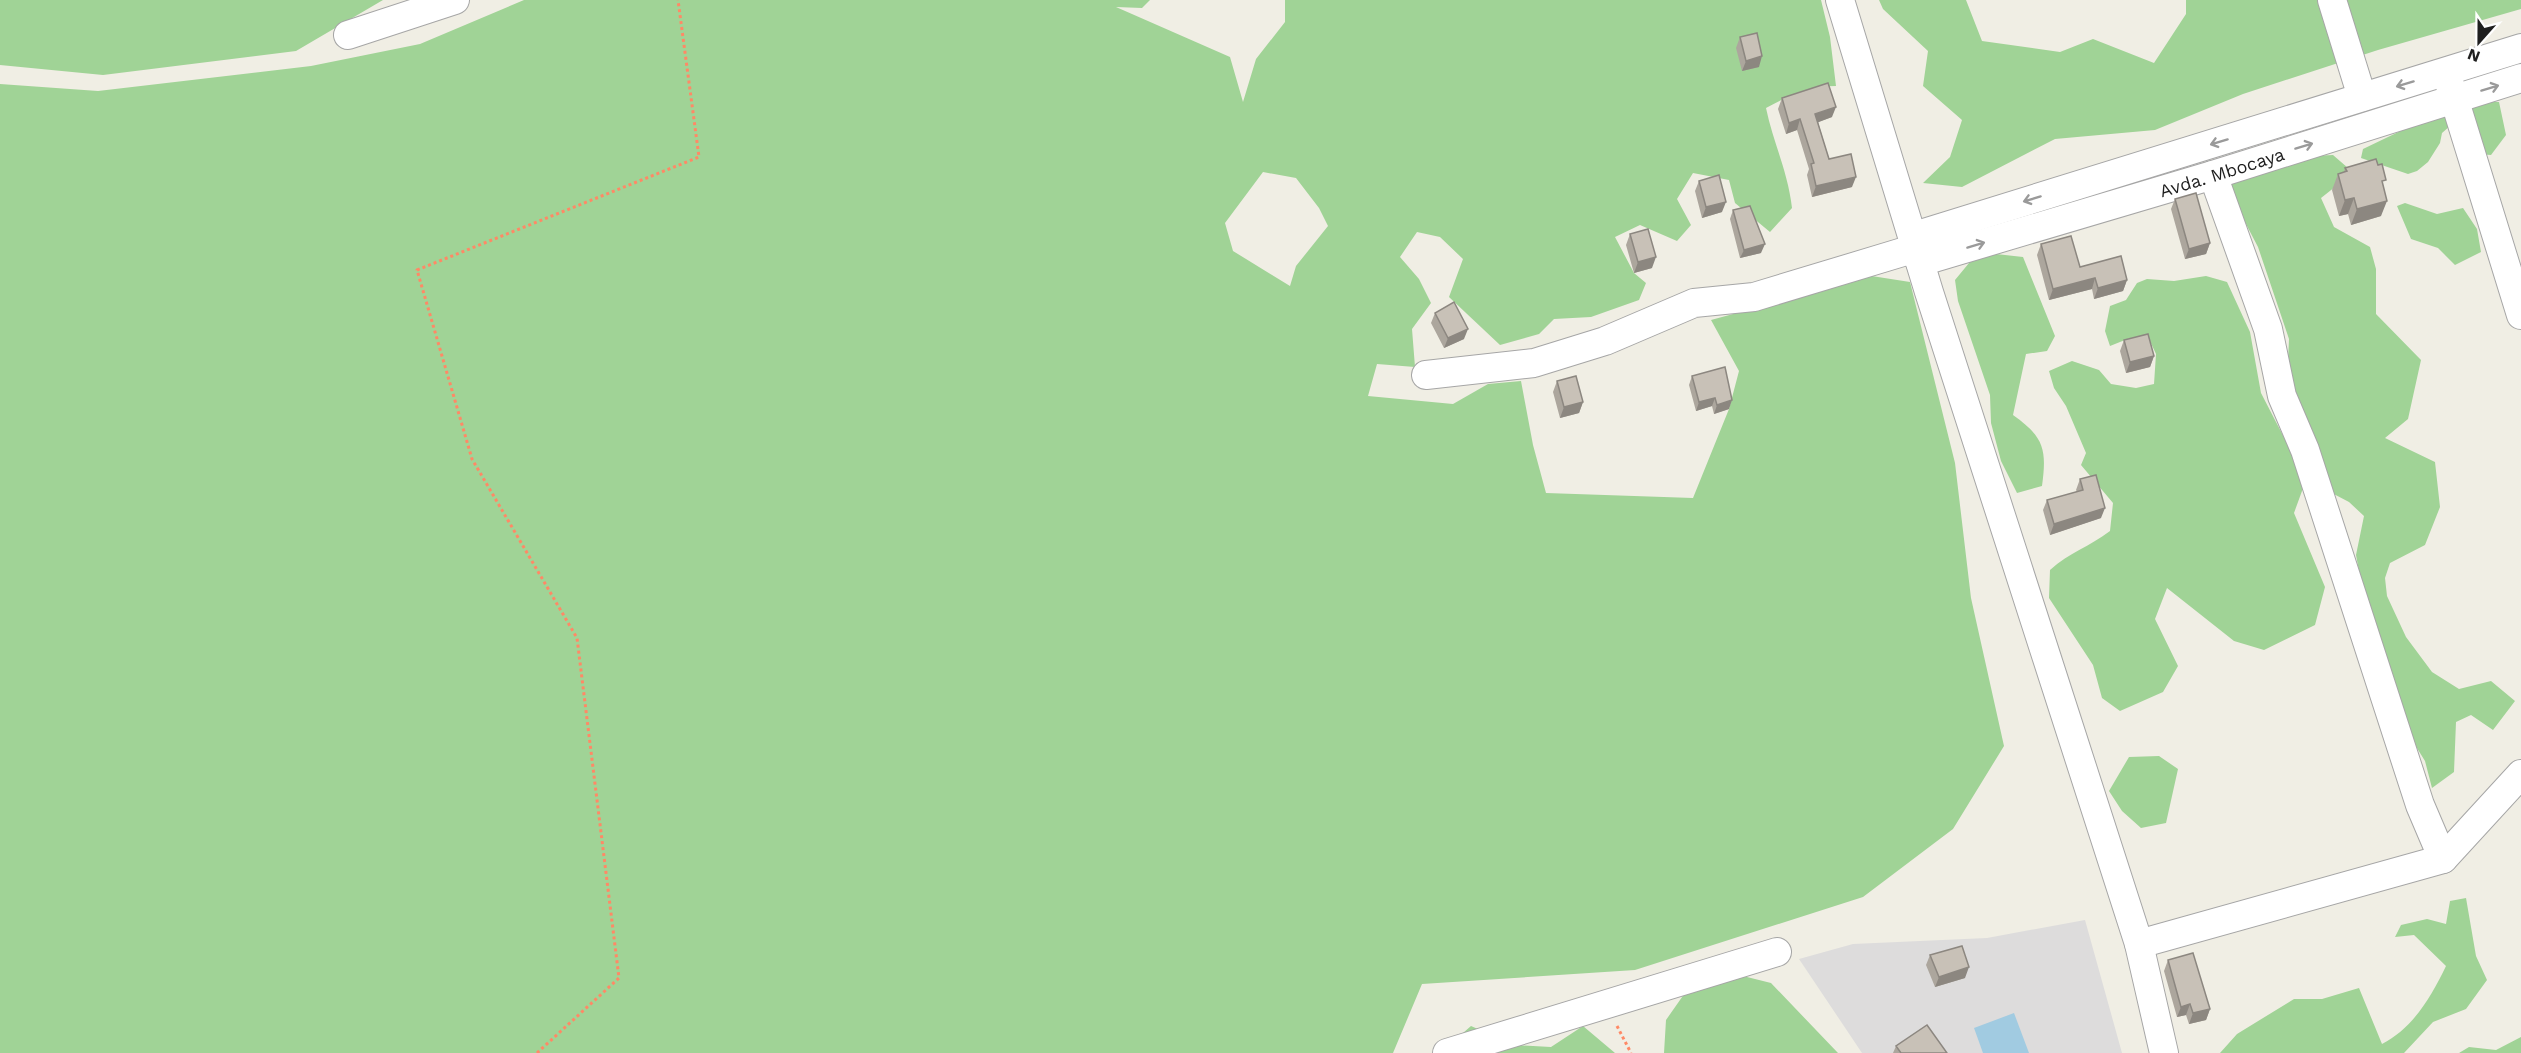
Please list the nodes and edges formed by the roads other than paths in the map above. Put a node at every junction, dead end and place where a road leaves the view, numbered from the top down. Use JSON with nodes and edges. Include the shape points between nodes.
{"nodes":[{"id":1,"x":456,"y":0,"type":"edge"},
{"id":2,"x":1840,"y":0,"type":"edge"},
{"id":3,"x":2332,"y":0,"type":"edge"},
{"id":4,"x":348,"y":35,"type":"dead end"},
{"id":5,"x":2521,"y":48,"type":"edge"},
{"id":6,"x":2446,"y":71,"type":"junction"},
{"id":7,"x":2521,"y":78,"type":"edge"},
{"id":8,"x":2362,"y":97,"type":"junction"},
{"id":9,"x":2456,"y":98,"type":"junction"},
{"id":10,"x":2213,"y":175,"type":"junction"},
{"id":11,"x":1916,"y":249,"type":"junction"},
{"id":12,"x":2521,"y":315,"type":"edge"},
{"id":13,"x":1426,"y":375,"type":"dead end"},
{"id":14,"x":2521,"y":774,"type":"edge"},
{"id":15,"x":2443,"y":860,"type":"junction"},
{"id":16,"x":2139,"y":944,"type":"junction"},
{"id":17,"x":1777,"y":952,"type":"dead end"},
{"id":18,"x":1447,"y":1053,"type":"edge"},
{"id":19,"x":2164,"y":1053,"type":"edge"}],
"edges":[{"from":1,"to":4,"type":"street"},
{"from":2,"to":11,"type":"street"},
{"from":3,"to":8,"type":"street"},
{"from":5,"to":6,"type":"street"},
{"from":6,"to":8,"type":"street","one_way":true},
{"from":6,"to":9,"type":"street"},
{"from":9,"to":7,"type":"street","name":"Avda. Mbocaya","one_way":true},
{"from":8,"to":11,"type":"street","one_way":true},
{"from":10,"to":9,"type":"street","name":"Avda. Mbocaya","one_way":true},
{"from":9,"to":12,"type":"street"},
{"from":11,"to":10,"type":"street","name":"Avda. Mbocaya","one_way":true},
{"from":10,"to":15,"type":"street","via":[[2268,329],[2282,396],[2305,450],[2420,804]]},
{"from":11,"to":13,"type":"street","via":[[1754,297],[1694,303],[1605,341],[1534,363]]},
{"from":11,"to":16,"type":"street"},
{"from":14,"to":15,"type":"street"},
{"from":15,"to":16,"type":"street"},
{"from":16,"to":19,"type":"street"},
{"from":17,"to":18,"type":"street"}]}
